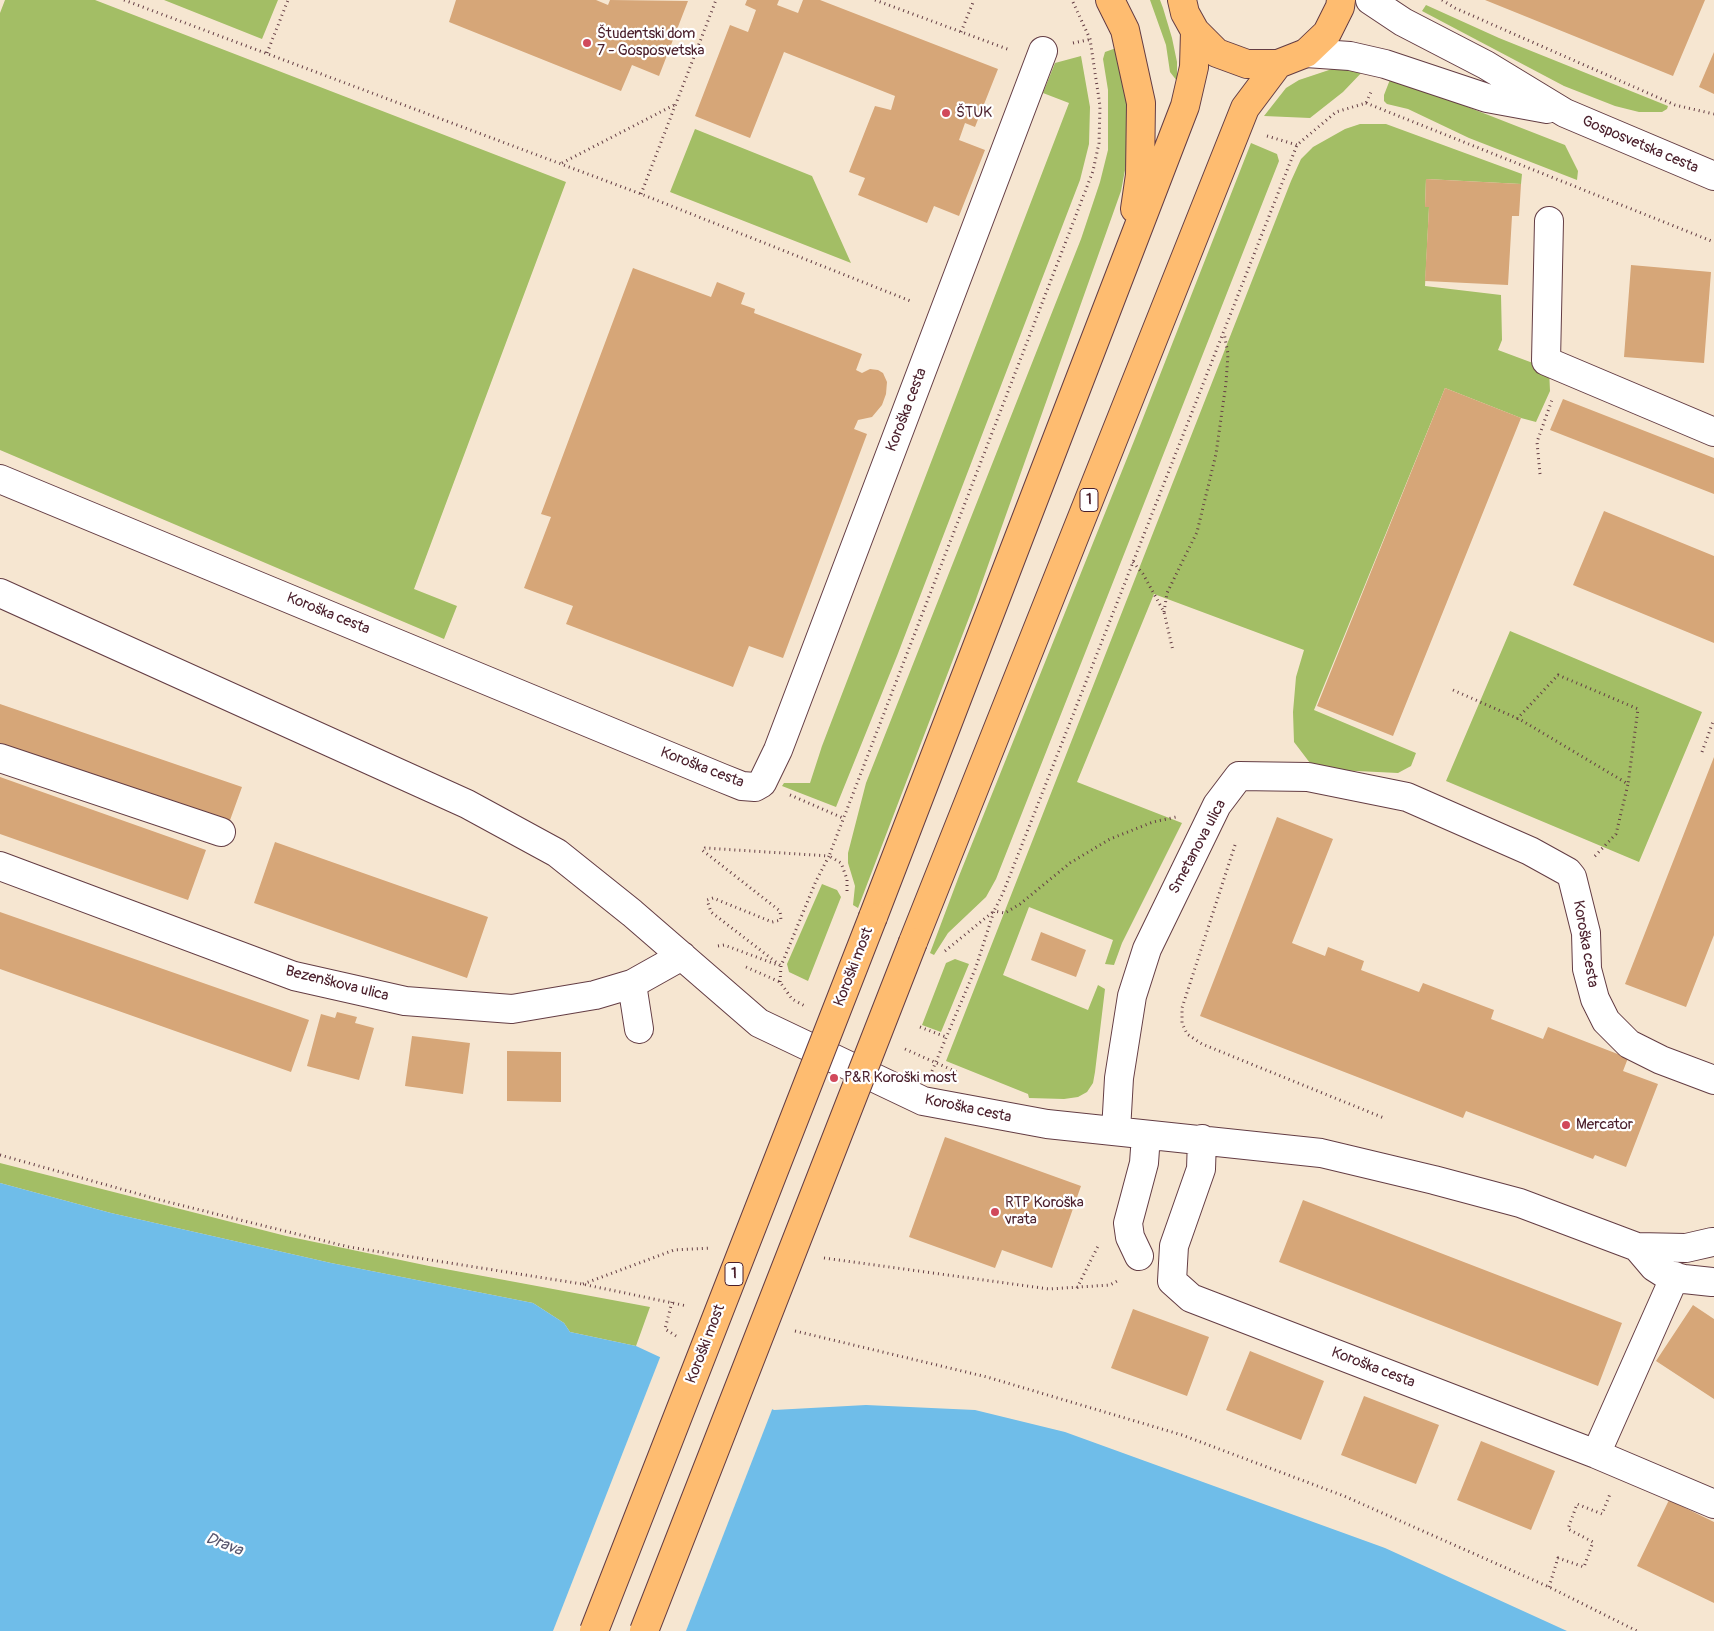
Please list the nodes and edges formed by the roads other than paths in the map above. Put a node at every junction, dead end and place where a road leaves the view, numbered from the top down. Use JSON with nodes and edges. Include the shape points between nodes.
{"nodes":[{"id":1,"x":1110,"y":0,"type":"edge"},
{"id":2,"x":1182,"y":0,"type":"edge"},
{"id":3,"x":1341,"y":0,"type":"edge"},
{"id":4,"x":1370,"y":0,"type":"edge"},
{"id":5,"x":1195,"y":31,"type":"junction"},
{"id":6,"x":1043,"y":51,"type":"road end"},
{"id":7,"x":1306,"y":53,"type":"junction"},
{"id":8,"x":1278,"y":64,"type":"junction"},
{"id":9,"x":1565,"y":113,"type":"junction"},
{"id":10,"x":1714,"y":176,"type":"edge"},
{"id":11,"x":1549,"y":221,"type":"dead end"},
{"id":12,"x":1128,"y":257,"type":"junction"},
{"id":13,"x":1714,"y":432,"type":"edge"},
{"id":14,"x":0,"y":479,"type":"edge"},
{"id":15,"x":0,"y":593,"type":"edge"},
{"id":16,"x":0,"y":758,"type":"edge"},
{"id":17,"x":221,"y":832,"type":"dead end"},
{"id":18,"x":0,"y":866,"type":"edge"},
{"id":19,"x":1572,"y":876,"type":"joint"},
{"id":20,"x":682,"y":956,"type":"junction"},
{"id":21,"x":632,"y":984,"type":"junction"},
{"id":22,"x":639,"y":1028,"type":"dead end"},
{"id":23,"x":1714,"y":1080,"type":"edge"},
{"id":24,"x":1116,"y":1131,"type":"junction"},
{"id":25,"x":1146,"y":1135,"type":"junction"},
{"id":26,"x":1202,"y":1139,"type":"junction"},
{"id":27,"x":1713,"y":1241,"type":"edge"},
{"id":28,"x":1636,"y":1247,"type":"junction"},
{"id":29,"x":1131,"y":1267,"type":"road end"},
{"id":30,"x":1675,"y":1276,"type":"junction"},
{"id":31,"x":1713,"y":1283,"type":"edge"},
{"id":32,"x":1596,"y":1454,"type":"junction"},
{"id":33,"x":1714,"y":1504,"type":"edge"},
{"id":34,"x":594,"y":1631,"type":"edge"},
{"id":35,"x":644,"y":1631,"type":"edge"}],
"edges":[{"from":1,"to":12,"type":"main road","number":"1","via":[[1126,30],[1141,103],[1140,175]]},
{"from":2,"to":5,"type":"main road","number":"1"},
{"from":3,"to":7,"type":"main road","via":[[1328,33]]},
{"from":4,"to":9,"type":"street"},
{"from":5,"to":8,"type":"main road","via":[[1217,53],[1247,64]]},
{"from":5,"to":12,"type":"main road","number":"1","via":[[1194,67],[1185,106]]},
{"from":6,"to":14,"type":"street","name":"Koroška cesta","via":[[781,740],[762,783],[754,787],[742,786]]},
{"from":7,"to":8,"type":"main road"},
{"from":7,"to":9,"type":"street","via":[[1350,56],[1386,64],[1487,98]]},
{"from":8,"to":35,"type":"main road","number":"1","bridge":true,"via":[[1245,108],[913,942]]},
{"from":9,"to":10,"type":"street","name":"Gosposvetska cesta"},
{"from":11,"to":13,"type":"street","via":[[1546,361]]},
{"from":12,"to":34,"type":"main road","name":"Koroški most","number":"1","bridge":true},
{"from":15,"to":20,"type":"street","name":"Koroška cesta","via":[[467,804],[557,853]]},
{"from":16,"to":17,"type":"street"},
{"from":18,"to":21,"type":"street","name":"Bezenškova ulica","via":[[294,976],[405,1001],[512,1009],[595,995]]},
{"from":19,"to":23,"type":"street","name":"Koroška cesta","via":[[1586,933],[1587,969],[1606,1021],[1629,1044],[1660,1060]]},
{"from":19,"to":24,"type":"street","name":"Smetanova ulica","via":[[1530,851],[1408,797],[1308,777],[1239,776],[1217,805],[1147,949],[1132,996],[1119,1078]]},
{"from":20,"to":21,"type":"street","name":"Bezenškova ulica"},
{"from":20,"to":24,"type":"street","name":"Koroška cesta","via":[[759,1023],[923,1101],[1047,1124]]},
{"from":21,"to":22,"type":"street"},
{"from":24,"to":25,"type":"street","name":"Koroška cesta"},
{"from":25,"to":26,"type":"street","name":"Koroška cesta"},
{"from":25,"to":29,"type":"street","via":[[1144,1163],[1128,1223]]},
{"from":26,"to":28,"type":"street","name":"Koroška cesta","via":[[1321,1153],[1434,1180],[1520,1203]]},
{"from":26,"to":32,"type":"street","name":"Koroška cesta","via":[[1201,1169],[1174,1246],[1172,1281],[1191,1298]]},
{"from":27,"to":28,"type":"street","name":"Koroška cesta","via":[[1686,1248]]},
{"from":27,"to":31,"type":"street","via":[[1705,1260],[1706,1272]]},
{"from":28,"to":30,"type":"street","via":[[1654,1267]]},
{"from":30,"to":31,"type":"street"},
{"from":30,"to":32,"type":"street"},
{"from":32,"to":33,"type":"street","name":"Koroška cesta"}]}
